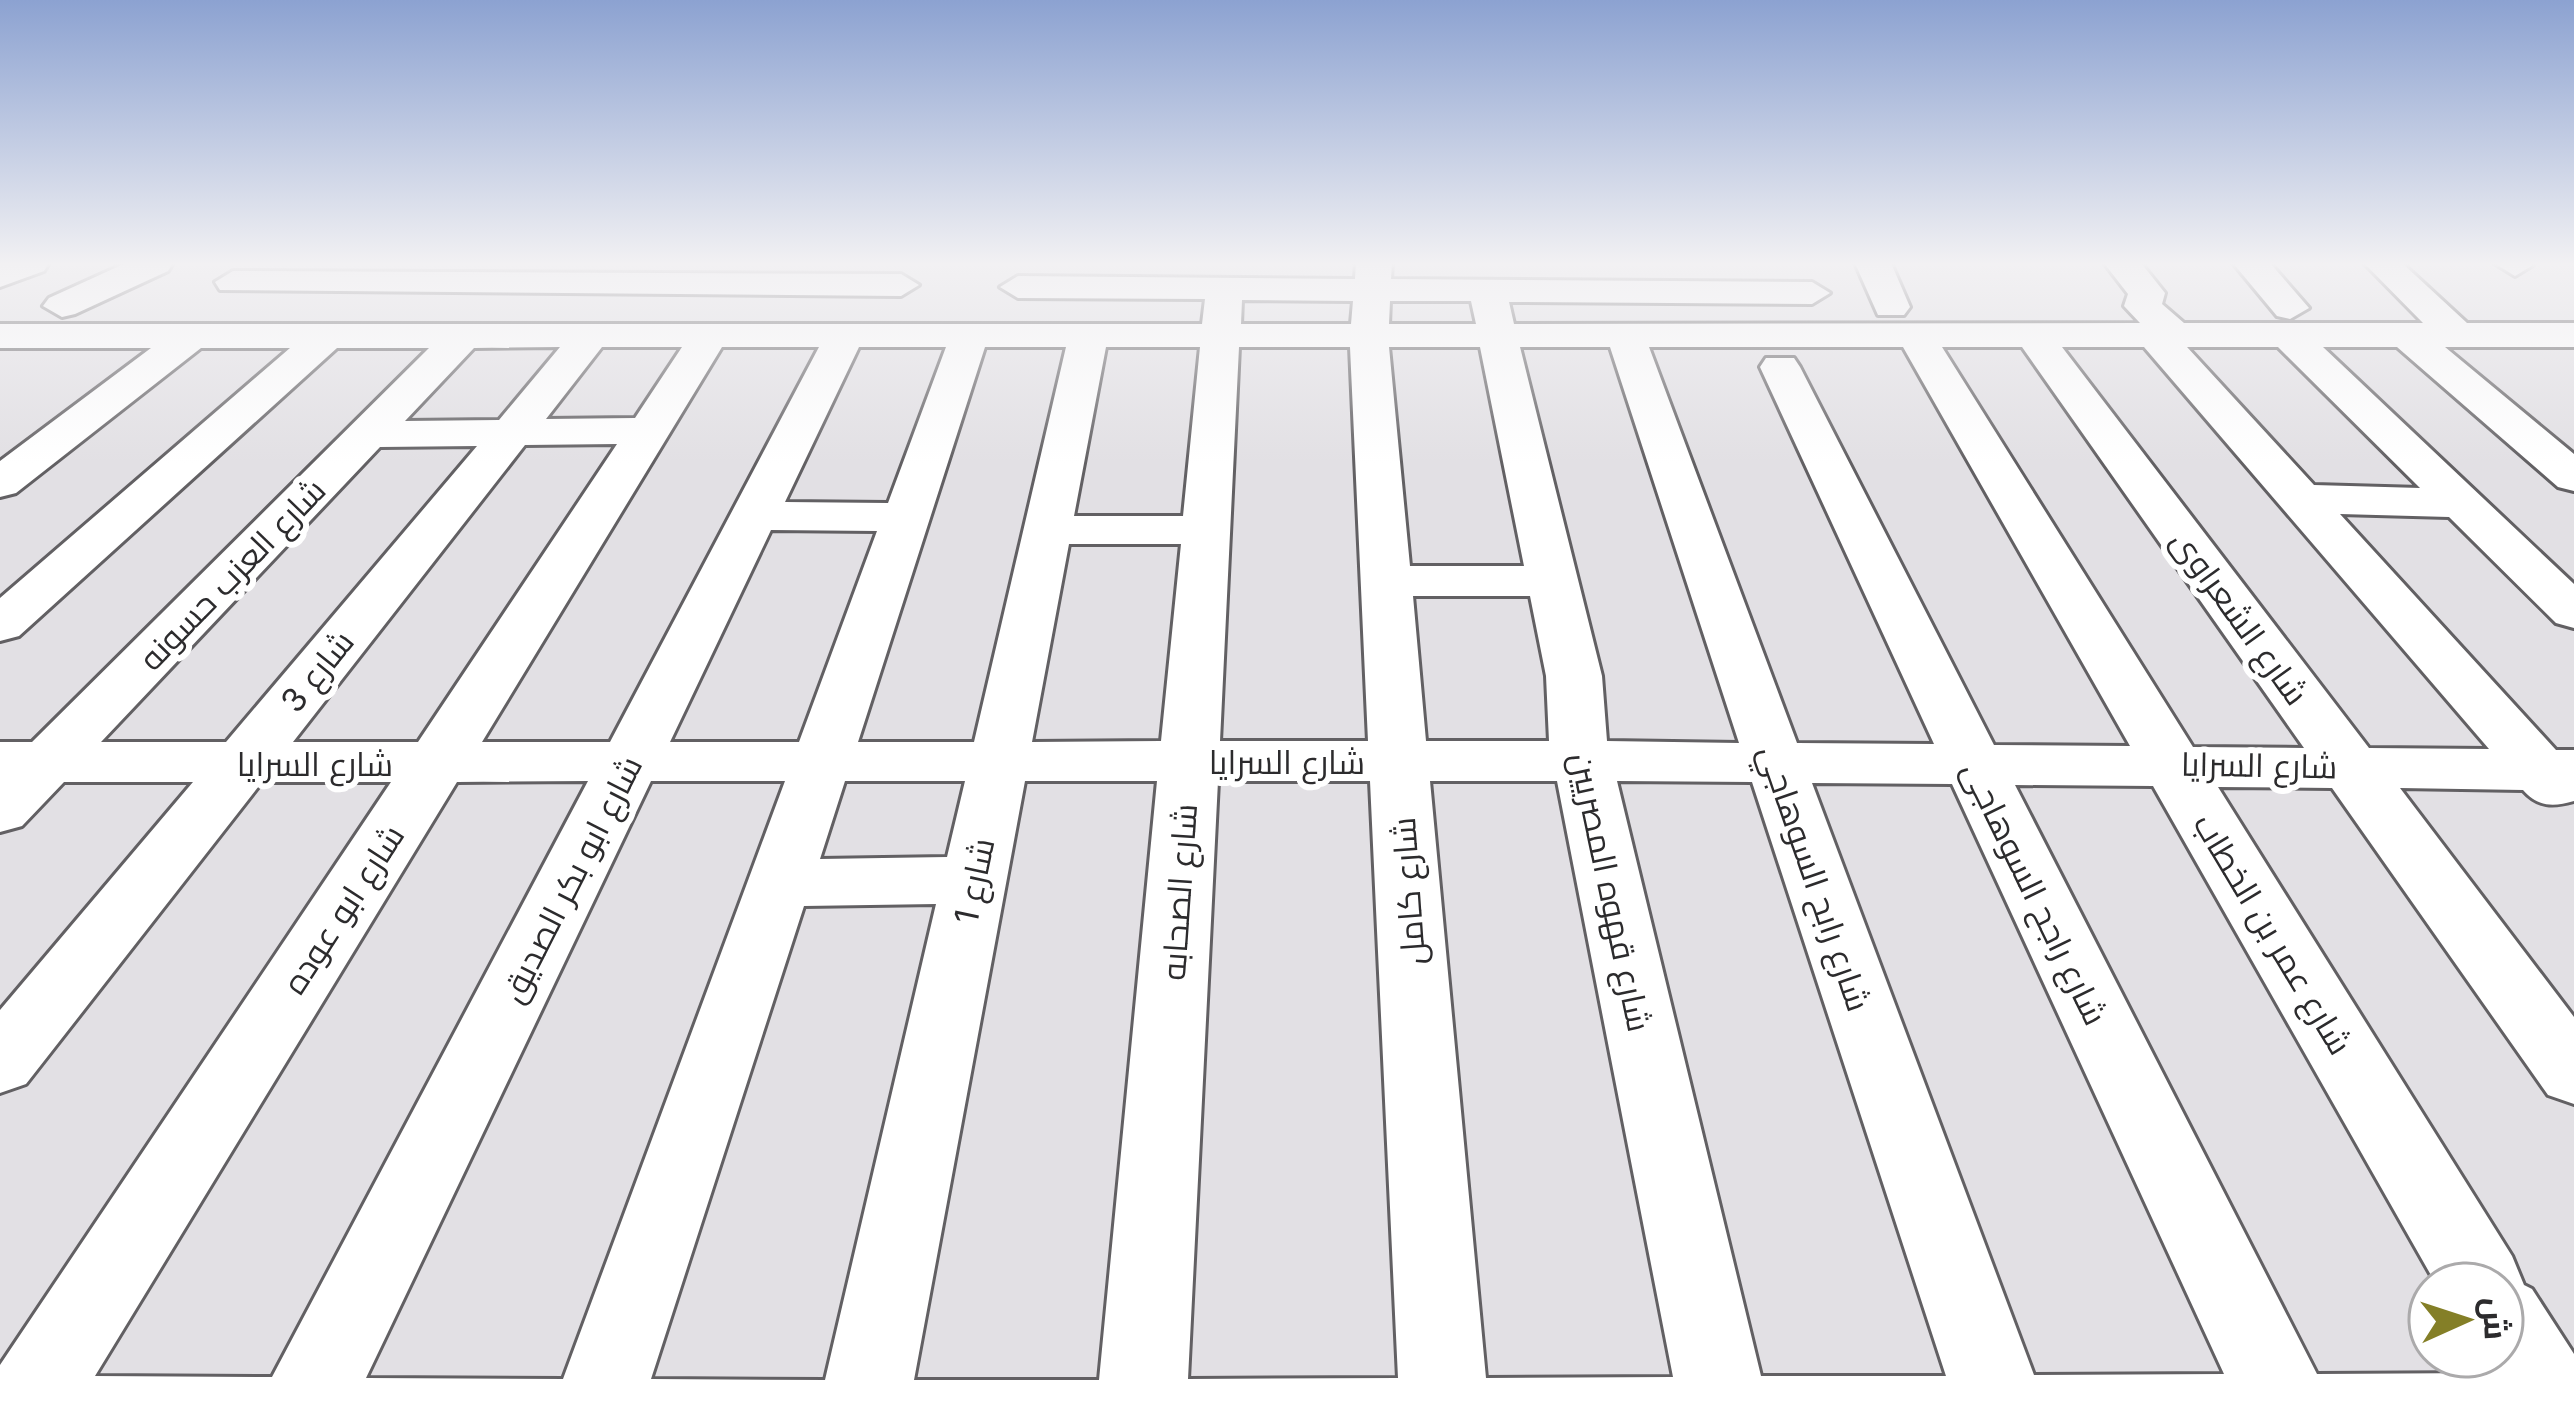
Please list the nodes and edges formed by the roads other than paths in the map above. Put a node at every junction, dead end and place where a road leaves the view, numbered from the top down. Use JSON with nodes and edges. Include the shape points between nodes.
{"nodes":[{"id":1,"x":52,"y":330,"type":"edge"},
{"id":2,"x":174,"y":330,"type":"edge"},
{"id":3,"x":261,"y":330,"type":"edge"},
{"id":4,"x":857,"y":330,"type":"edge"},
{"id":5,"x":984,"y":330,"type":"edge"},
{"id":6,"x":1113,"y":330,"type":"edge"},
{"id":7,"x":1231,"y":330,"type":"edge"},
{"id":8,"x":1373,"y":330,"type":"edge"},
{"id":9,"x":1500,"y":330,"type":"edge"},
{"id":10,"x":1649,"y":330,"type":"edge"},
{"id":11,"x":1908,"y":330,"type":"edge"},
{"id":12,"x":2037,"y":330,"type":"edge"},
{"id":13,"x":2162,"y":330,"type":"edge"},
{"id":14,"x":2296,"y":330,"type":"edge"},
{"id":15,"x":2358,"y":330,"type":"edge"},
{"id":16,"x":2451,"y":330,"type":"edge"},
{"id":17,"x":2407,"y":335,"type":"junction"},
{"id":18,"x":2457,"y":335,"type":"junction"},
{"id":19,"x":326,"y":337,"type":"junction"},
{"id":20,"x":462,"y":337,"type":"junction"},
{"id":21,"x":590,"y":337,"type":"junction"},
{"id":22,"x":709,"y":337,"type":"junction"},
{"id":23,"x":850,"y":337,"type":"junction"},
{"id":24,"x":978,"y":337,"type":"junction"},
{"id":25,"x":1088,"y":337,"type":"junction"},
{"id":26,"x":2567,"y":341,"type":"edge"},
{"id":27,"x":1780,"y":367,"type":"dead end"},
{"id":28,"x":0,"y":377,"type":"edge"},
{"id":29,"x":648,"y":431,"type":"junction"},
{"id":30,"x":511,"y":433,"type":"junction"},
{"id":31,"x":370,"y":434,"type":"junction"},
{"id":32,"x":2574,"y":477,"type":"edge"},
{"id":33,"x":0,"y":483,"type":"edge"},
{"id":34,"x":2300,"y":499,"type":"junction"},
{"id":35,"x":2462,"y":503,"type":"junction"},
{"id":36,"x":753,"y":516,"type":"junction"},
{"id":37,"x":906,"y":517,"type":"junction"},
{"id":38,"x":1048,"y":530,"type":"junction"},
{"id":39,"x":1206,"y":530,"type":"junction"},
{"id":40,"x":1553,"y":580,"type":"junction"},
{"id":41,"x":1386,"y":581,"type":"junction"},
{"id":42,"x":2574,"y":611,"type":"edge"},
{"id":43,"x":0,"y":625,"type":"edge"},
{"id":44,"x":1584,"y":761,"type":"junction"},
{"id":45,"x":24,"y":762,"type":"edge"},
{"id":46,"x":1400,"y":762,"type":"junction"},
{"id":47,"x":243,"y":763,"type":"junction"},
{"id":48,"x":999,"y":763,"type":"junction"},
{"id":49,"x":1189,"y":763,"type":"junction"},
{"id":50,"x":1775,"y":763,"type":"junction"},
{"id":51,"x":1972,"y":763,"type":"junction"},
{"id":52,"x":436,"y":764,"type":"junction"},
{"id":53,"x":820,"y":764,"type":"junction"},
{"id":54,"x":2171,"y":764,"type":"junction"},
{"id":55,"x":628,"y":765,"type":"junction"},
{"id":56,"x":2350,"y":766,"type":"junction"},
{"id":57,"x":2562,"y":783,"type":"edge"},
{"id":58,"x":0,"y":811,"type":"edge"},
{"id":59,"x":974,"y":880,"type":"junction"},
{"id":60,"x":780,"y":883,"type":"junction"},
{"id":61,"x":0,"y":1063,"type":"edge"},
{"id":62,"x":2574,"y":1073,"type":"edge"},
{"id":63,"x":2468,"y":1260,"type":"edge"},
{"id":64,"x":2526,"y":1354,"type":"edge"},
{"id":65,"x":2568,"y":1418,"type":"edge"},
{"id":66,"x":8,"y":1421,"type":"edge"},
{"id":67,"x":298,"y":1421,"type":"junction"},
{"id":68,"x":1965,"y":1422,"type":"edge"},
{"id":69,"x":1445,"y":1423,"type":"junction"},
{"id":70,"x":1727,"y":1423,"type":"junction"},
{"id":71,"x":2293,"y":1423,"type":"edge"},
{"id":72,"x":591,"y":1425,"type":"junction"},
{"id":73,"x":1140,"y":1425,"type":"junction"},
{"id":74,"x":1607,"y":1425,"type":"edge"},
{"id":75,"x":460,"y":1426,"type":"edge"},
{"id":76,"x":1228,"y":1426,"type":"edge"},
{"id":77,"x":882,"y":1427,"type":"edge"}],
"edges":[{"from":1,"to":28,"type":"street"},
{"from":2,"to":33,"type":"street"},
{"from":3,"to":19,"type":"street"},
{"from":4,"to":23,"type":"street","name":"شارع ابو بكر الصديق"},
{"from":5,"to":24,"type":"street"},
{"from":6,"to":25,"type":"street"},
{"from":7,"to":39,"type":"street","name":"شارع الصحابه"},
{"from":8,"to":41,"type":"street","name":"شارع كامل"},
{"from":9,"to":40,"type":"street","name":"شارع قهوه المصريين"},
{"from":10,"to":50,"type":"street","name":"شارع رابح السوهاجي"},
{"from":11,"to":54,"type":"street","name":"شارع عمر بن الخطاب"},
{"from":12,"to":56,"type":"street","name":"شارع الشعراوى"},
{"from":13,"to":34,"type":"street"},
{"from":14,"to":35,"type":"street"},
{"from":15,"to":17,"type":"street"},
{"from":16,"to":18,"type":"street"},
{"from":17,"to":18,"type":"street"},
{"from":17,"to":32,"type":"street"},
{"from":18,"to":26,"type":"street"},
{"from":19,"to":20,"type":"street"},
{"from":19,"to":43,"type":"street"},
{"from":20,"to":21,"type":"street"},
{"from":20,"to":31,"type":"street","name":"شارع العزب حسونه"},
{"from":21,"to":22,"type":"street"},
{"from":21,"to":30,"type":"street","name":"شارع 3"},
{"from":22,"to":23,"type":"street"},
{"from":22,"to":29,"type":"street","name":"شارع ابو عوده"},
{"from":23,"to":24,"type":"street"},
{"from":23,"to":36,"type":"street","name":"شارع ابو بكر الصديق"},
{"from":24,"to":25,"type":"street"},
{"from":24,"to":37,"type":"street"},
{"from":25,"to":38,"type":"street","name":"شارع 1"},
{"from":27,"to":51,"type":"street","name":"شارع راجح السوهاجى"},
{"from":29,"to":30,"type":"street"},
{"from":29,"to":52,"type":"street","name":"شارع ابو عوده"},
{"from":30,"to":31,"type":"street"},
{"from":30,"to":47,"type":"street","name":"شارع 3"},
{"from":31,"to":45,"type":"street","name":"شارع العزب حسونه"},
{"from":34,"to":35,"type":"street"},
{"from":34,"to":57,"type":"street"},
{"from":35,"to":42,"type":"street"},
{"from":36,"to":37,"type":"street"},
{"from":36,"to":55,"type":"street","name":"شارع ابو بكر الصديق"},
{"from":37,"to":53,"type":"street"},
{"from":38,"to":39,"type":"street"},
{"from":38,"to":48,"type":"street","name":"شارع 1"},
{"from":39,"to":49,"type":"street","name":"شارع الصحابه"},
{"from":40,"to":41,"type":"street"},
{"from":40,"to":44,"type":"street","name":"شارع قهوه المصريين"},
{"from":41,"to":46,"type":"street","name":"شارع كامل"},
{"from":44,"to":46,"type":"street","name":"شارع السرايا"},
{"from":44,"to":50,"type":"street","name":"شارع السرايا"},
{"from":44,"to":70,"type":"street","name":"شارع قهوه المصريين"},
{"from":45,"to":47,"type":"street","name":"شارع السرايا"},
{"from":45,"to":58,"type":"street","name":"شارع العزب حسونه"},
{"from":46,"to":49,"type":"street","name":"شارع السرايا"},
{"from":46,"to":69,"type":"street","name":"شارع كامل"},
{"from":47,"to":52,"type":"street","name":"شارع السرايا"},
{"from":47,"to":61,"type":"street","name":"شارع 3"},
{"from":48,"to":49,"type":"street","name":"شارع السرايا"},
{"from":48,"to":53,"type":"street","name":"شارع السرايا"},
{"from":48,"to":59,"type":"street","name":"شارع 1"},
{"from":49,"to":73,"type":"street","name":"شارع الصحابه"},
{"from":50,"to":51,"type":"street","name":"شارع السرايا"},
{"from":50,"to":68,"type":"street","name":"شارع رابح السوهاجي"},
{"from":51,"to":54,"type":"street","name":"شارع السرايا"},
{"from":51,"to":71,"type":"street","name":"شارع راجح السوهاجى"},
{"from":52,"to":55,"type":"street","name":"شارع السرايا"},
{"from":52,"to":66,"type":"street","name":"شارع ابو عوده"},
{"from":53,"to":55,"type":"street","name":"شارع السرايا"},
{"from":53,"to":60,"type":"street"},
{"from":54,"to":56,"type":"street","name":"شارع السرايا"},
{"from":54,"to":63,"type":"street","name":"شارع عمر بن الخطاب"},
{"from":55,"to":67,"type":"street","name":"شارع ابو بكر الصديق"},
{"from":56,"to":57,"type":"street","name":"شارع السرايا"},
{"from":56,"to":62,"type":"street","name":"شارع الشعراوى"},
{"from":59,"to":60,"type":"street"},
{"from":59,"to":77,"type":"street","name":"شارع 1"},
{"from":60,"to":72,"type":"street"},
{"from":64,"to":65,"type":"street"},
{"from":65,"to":71,"type":"street"},
{"from":66,"to":67,"type":"street"},
{"from":67,"to":75,"type":"street"},
{"from":68,"to":70,"type":"street"},
{"from":68,"to":71,"type":"street"},
{"from":69,"to":74,"type":"street"},
{"from":69,"to":76,"type":"street"},
{"from":70,"to":74,"type":"street"},
{"from":72,"to":75,"type":"street"},
{"from":72,"to":77,"type":"street"},
{"from":73,"to":76,"type":"street"},
{"from":73,"to":77,"type":"street"}]}
